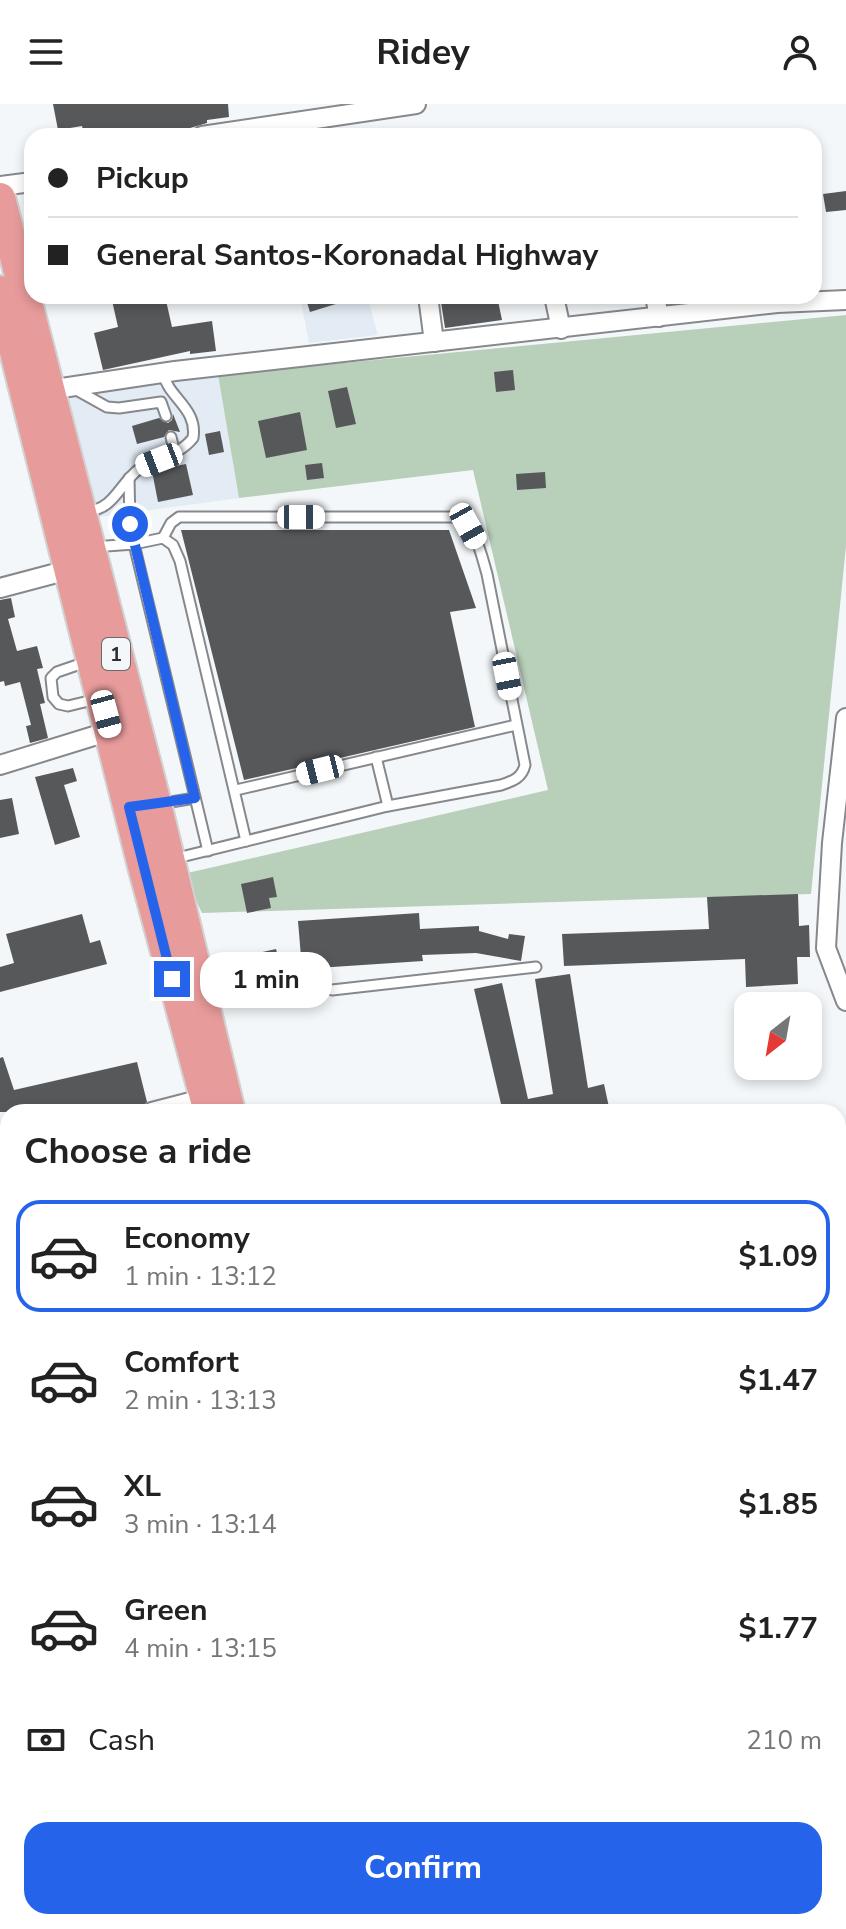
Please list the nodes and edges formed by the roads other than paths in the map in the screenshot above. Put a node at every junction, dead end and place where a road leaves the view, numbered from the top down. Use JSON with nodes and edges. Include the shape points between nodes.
{"nodes":[{"id":1,"x":416,"y":104,"type":"edge"},
{"id":2,"x":256,"y":128,"type":"edge"},
{"id":3,"x":24,"y":183,"type":"edge"},
{"id":4,"x":0,"y":186,"type":"edge"},
{"id":5,"x":0,"y":198,"type":"edge"},
{"id":6,"x":0,"y":291,"type":"edge"},
{"id":7,"x":24,"y":294,"type":"edge"},
{"id":8,"x":846,"y":300,"type":"edge"},
{"id":9,"x":822,"y":301,"type":"edge"},
{"id":10,"x":26,"y":304,"type":"edge"},
{"id":11,"x":429,"y":304,"type":"edge"},
{"id":12,"x":556,"y":304,"type":"edge"},
{"id":13,"x":657,"y":304,"type":"edge"},
{"id":14,"x":769,"y":304,"type":"edge"},
{"id":15,"x":659,"y":317,"type":"junction"},
{"id":16,"x":561,"y":329,"type":"junction"},
{"id":17,"x":434,"y":342,"type":"junction"},
{"id":18,"x":163,"y":373,"type":"junction"},
{"id":19,"x":48,"y":391,"type":"junction"},
{"id":20,"x":178,"y":397,"type":"junction"},
{"id":21,"x":161,"y":402,"type":"junction"},
{"id":22,"x":166,"y":416,"type":"dead end"},
{"id":23,"x":171,"y":437,"type":"dead end"},
{"id":24,"x":175,"y":454,"type":"junction"},
{"id":25,"x":129,"y":478,"type":"junction"},
{"id":26,"x":82,"y":512,"type":"junction"},
{"id":27,"x":163,"y":538,"type":"junction"},
{"id":28,"x":134,"y":544,"type":"junction"},
{"id":29,"x":89,"y":548,"type":"junction"},
{"id":30,"x":68,"y":570,"type":"junction"},
{"id":31,"x":0,"y":588,"type":"edge"},
{"id":32,"x":92,"y":660,"type":"junction"},
{"id":33,"x":102,"y":698,"type":"junction"},
{"id":34,"x":846,"y":718,"type":"edge"},
{"id":35,"x":516,"y":725,"type":"junction"},
{"id":36,"x":110,"y":731,"type":"junction"},
{"id":37,"x":376,"y":757,"type":"junction"},
{"id":38,"x":0,"y":765,"type":"edge"},
{"id":39,"x":236,"y":790,"type":"junction"},
{"id":40,"x":195,"y":798,"type":"junction"},
{"id":41,"x":143,"y":806,"type":"junction"},
{"id":42,"x":388,"y":806,"type":"junction"},
{"id":43,"x":246,"y":841,"type":"junction"},
{"id":44,"x":208,"y":851,"type":"junction"},
{"id":45,"x":169,"y":860,"type":"junction"},
{"id":46,"x":536,"y":967,"type":"dead end"},
{"id":47,"x":332,"y":990,"type":"dead end"},
{"id":48,"x":291,"y":995,"type":"dead end"},
{"id":49,"x":846,"y":1001,"type":"edge"},
{"id":50,"x":205,"y":1003,"type":"junction"},
{"id":51,"x":214,"y":1104,"type":"edge"},
{"id":52,"x":215,"y":1104,"type":"edge"}],
"edges":[{"from":1,"to":2,"type":"street"},
{"from":3,"to":4,"type":"street"},
{"from":5,"to":7,"type":"highway","number":"1"},
{"from":6,"to":19,"type":"highway","number":"1"},
{"from":8,"to":9,"type":"street"},
{"from":10,"to":19,"type":"highway","number":"1"},
{"from":11,"to":17,"type":"street"},
{"from":12,"to":16,"type":"street"},
{"from":13,"to":15,"type":"street"},
{"from":14,"to":15,"type":"street"},
{"from":15,"to":16,"type":"street"},
{"from":16,"to":17,"type":"street"},
{"from":17,"to":18,"type":"street"},
{"from":18,"to":19,"type":"street"},
{"from":18,"to":20,"type":"lane"},
{"from":19,"to":21,"type":"lane","via":[[107,407]]},
{"from":19,"to":26,"type":"highway","number":"1"},
{"from":19,"to":30,"type":"highway","number":"1"},
{"from":20,"to":21,"type":"lane"},
{"from":20,"to":24,"type":"lane","via":[[194,431],[187,446]]},
{"from":21,"to":22,"type":"lane"},
{"from":23,"to":24,"type":"lane"},
{"from":24,"to":25,"type":"lane"},
{"from":25,"to":26,"type":"lane","via":[[103,508]]},
{"from":25,"to":28,"type":"lane"},
{"from":26,"to":29,"type":"highway","number":"1"},
{"from":27,"to":28,"type":"lane"},
{"from":27,"to":35,"type":"lane","via":[[179,517],[462,519],[478,544],[487,574]]},
{"from":27,"to":39,"type":"lane","via":[[180,561]]},
{"from":28,"to":29,"type":"lane"},
{"from":28,"to":40,"type":"lane"},
{"from":29,"to":41,"type":"highway","number":"1"},
{"from":30,"to":31,"type":"street"},
{"from":30,"to":32,"type":"highway","number":"1"},
{"from":32,"to":33,"type":"highway","number":"1"},
{"from":32,"to":33,"type":"lane","via":[[57,672],[51,687],[59,704],[68,706]]},
{"from":33,"to":36,"type":"highway","number":"1"},
{"from":34,"to":49,"type":"street","via":[[826,948]]},
{"from":35,"to":37,"type":"lane"},
{"from":35,"to":42,"type":"lane","via":[[525,765],[515,780]]},
{"from":36,"to":38,"type":"street"},
{"from":36,"to":41,"type":"highway","number":"1"},
{"from":37,"to":39,"type":"lane"},
{"from":37,"to":42,"type":"lane"},
{"from":39,"to":43,"type":"lane"},
{"from":40,"to":41,"type":"lane"},
{"from":40,"to":44,"type":"lane"},
{"from":41,"to":45,"type":"highway","number":"1"},
{"from":41,"to":51,"type":"highway","number":"1"},
{"from":42,"to":43,"type":"lane"},
{"from":43,"to":44,"type":"lane"},
{"from":44,"to":45,"type":"lane"},
{"from":45,"to":50,"type":"highway","number":"1"},
{"from":46,"to":47,"type":"lane"},
{"from":48,"to":50,"type":"lane"},
{"from":50,"to":52,"type":"highway","number":"1"}]}
